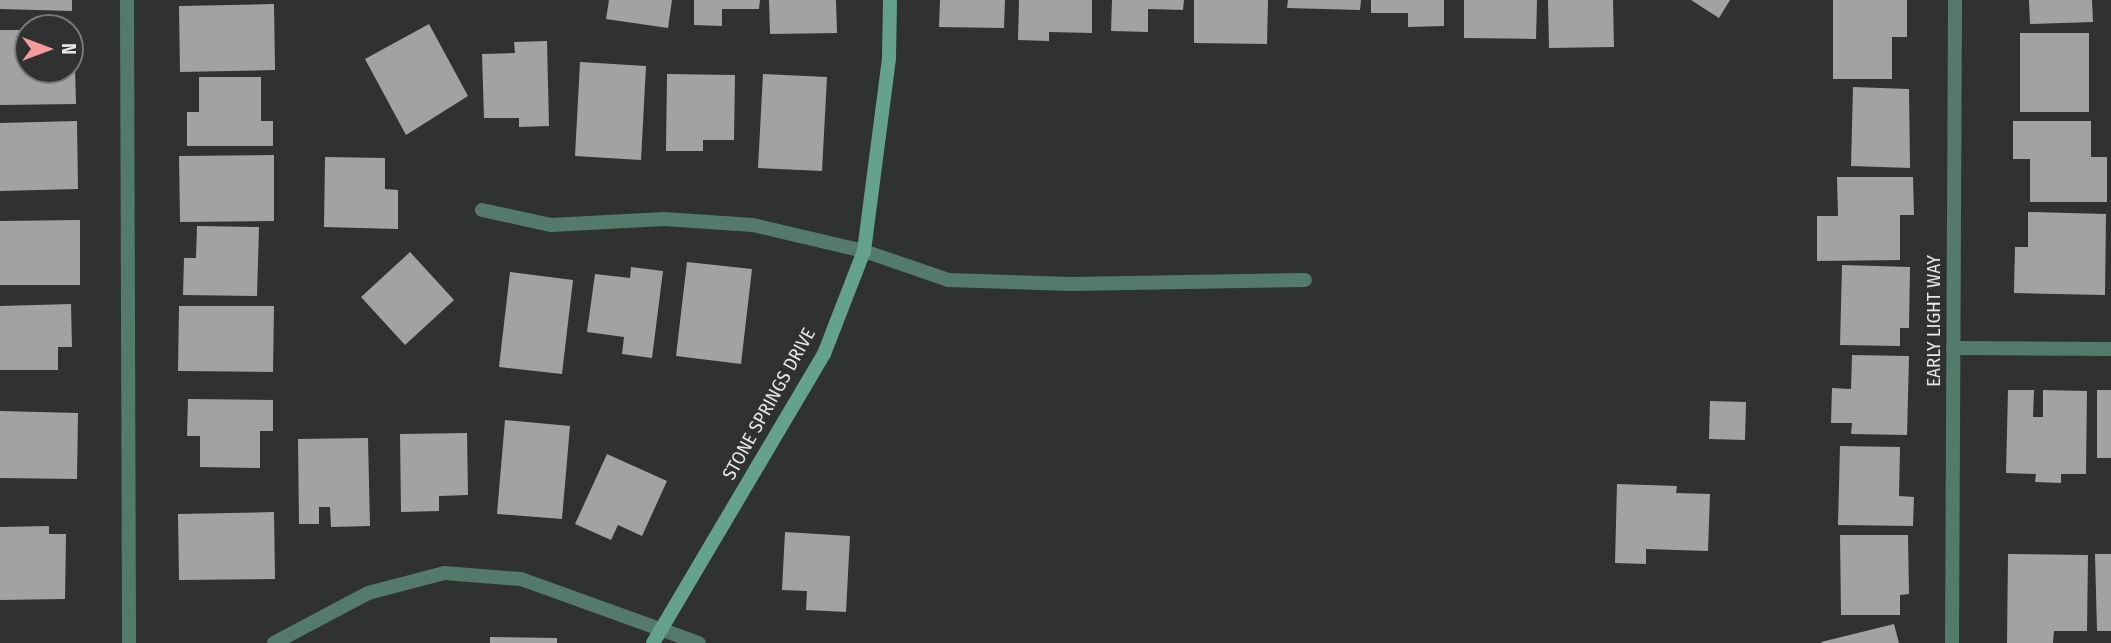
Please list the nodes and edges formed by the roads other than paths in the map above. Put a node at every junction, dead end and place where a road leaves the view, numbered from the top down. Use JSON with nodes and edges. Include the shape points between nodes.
{"nodes":[{"id":1,"x":127,"y":0,"type":"edge"},
{"id":2,"x":890,"y":0,"type":"edge"},
{"id":3,"x":1955,"y":0,"type":"edge"},
{"id":4,"x":481,"y":210,"type":"dead end"},
{"id":5,"x":864,"y":251,"type":"junction"},
{"id":6,"x":1305,"y":280,"type":"dead end"},
{"id":7,"x":1953,"y":348,"type":"junction"},
{"id":8,"x":2111,"y":349,"type":"edge"},
{"id":9,"x":662,"y":628,"type":"junction"},
{"id":10,"x":129,"y":643,"type":"edge"},
{"id":11,"x":274,"y":643,"type":"edge"},
{"id":12,"x":653,"y":643,"type":"edge"},
{"id":13,"x":699,"y":643,"type":"edge"},
{"id":14,"x":1952,"y":643,"type":"edge"}],
"edges":[{"from":1,"to":10,"type":"street"},
{"from":2,"to":5,"type":"street","name":"STONE SPRINGS DRIVE","via":[[889,58]]},
{"from":3,"to":7,"type":"street","name":"EARLY LIGHT WAY"},
{"from":4,"to":5,"type":"street","via":[[551,225],[664,219],[753,225]]},
{"from":5,"to":6,"type":"street","via":[[948,280]]},
{"from":5,"to":9,"type":"street","name":"STONE SPRINGS DRIVE","via":[[824,354]]},
{"from":7,"to":8,"type":"street"},
{"from":7,"to":14,"type":"street","name":"EARLY LIGHT WAY"},
{"from":9,"to":11,"type":"street","via":[[522,579],[444,573],[368,593]]},
{"from":9,"to":12,"type":"street","name":"STONE SPRINGS DRIVE"},
{"from":9,"to":13,"type":"street"}]}
